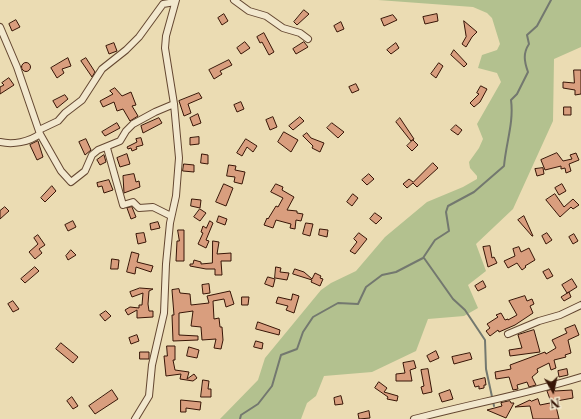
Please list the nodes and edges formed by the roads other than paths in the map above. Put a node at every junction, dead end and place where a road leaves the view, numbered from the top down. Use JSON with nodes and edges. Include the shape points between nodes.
{"nodes":[{"id":1,"x":234,"y":0,"type":"edge"},
{"id":2,"x":175,"y":1,"type":"edge"},
{"id":3,"x":0,"y":27,"type":"edge"},
{"id":4,"x":308,"y":39,"type":"dead end"},
{"id":5,"x":174,"y":104,"type":"junction"},
{"id":6,"x":40,"y":132,"type":"junction"},
{"id":7,"x":0,"y":142,"type":"edge"},
{"id":8,"x":107,"y":148,"type":"junction"},
{"id":9,"x":171,"y":216,"type":"junction"},
{"id":10,"x":581,"y":305,"type":"edge"},
{"id":11,"x":508,"y":334,"type":"dead end"},
{"id":12,"x":581,"y":377,"type":"edge"},
{"id":13,"x":135,"y":419,"type":"edge"},
{"id":14,"x":414,"y":419,"type":"edge"}],
"edges":[{"from":1,"to":4,"type":"street","via":[[249,11],[266,16],[283,28],[300,33]]},
{"from":2,"to":5,"type":"street","via":[[165,48]]},
{"from":2,"to":6,"type":"street","via":[[163,4],[139,37],[102,69],[82,100],[58,121]]},
{"from":3,"to":6,"type":"street"},
{"from":5,"to":8,"type":"street","via":[[133,124],[120,141]]},
{"from":5,"to":9,"type":"street","via":[[180,158]]},
{"from":6,"to":7,"type":"street","via":[[34,138],[12,145]]},
{"from":6,"to":8,"type":"street","via":[[61,171],[71,182],[84,171],[92,155]]},
{"from":8,"to":9,"type":"street","via":[[123,205],[134,202],[139,208],[153,207]]},
{"from":9,"to":13,"type":"street","via":[[164,313],[152,365],[149,396]]},
{"from":10,"to":11,"type":"street","via":[[560,316],[539,320]]},
{"from":12,"to":14,"type":"street"}]}
